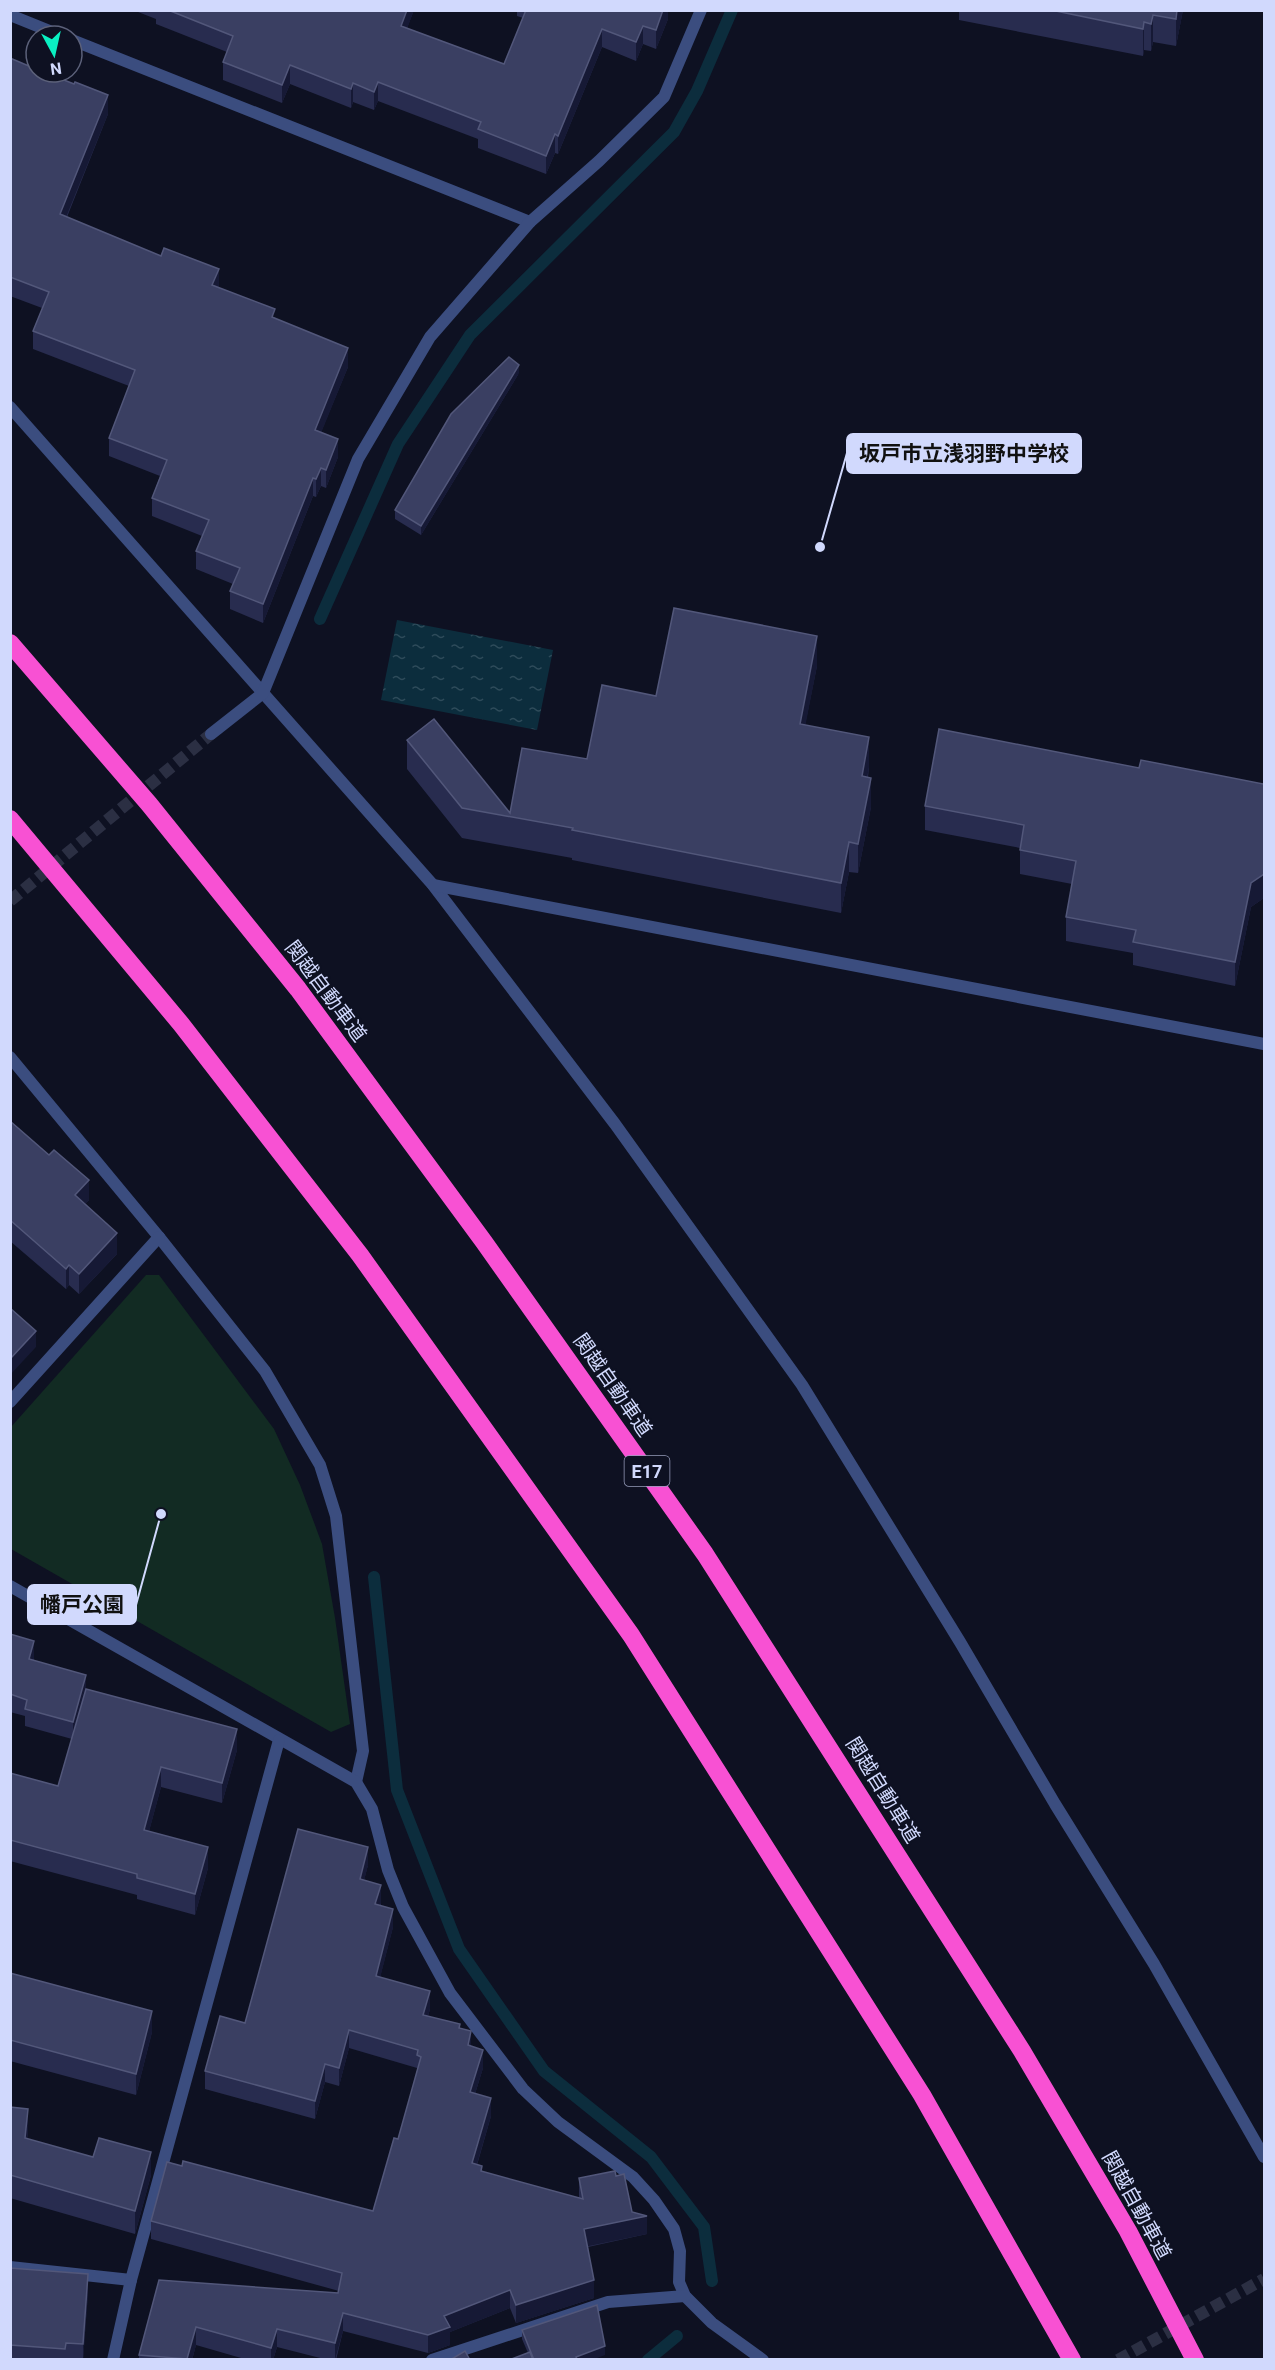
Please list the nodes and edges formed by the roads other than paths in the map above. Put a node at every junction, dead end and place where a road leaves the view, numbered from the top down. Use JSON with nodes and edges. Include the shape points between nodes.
{"nodes":[{"id":1,"x":701,"y":10,"type":"edge"},
{"id":2,"x":10,"y":15,"type":"edge"},
{"id":3,"x":32,"y":24,"type":"edge"},
{"id":4,"x":84,"y":45,"type":"edge"},
{"id":5,"x":530,"y":222,"type":"junction"},
{"id":6,"x":10,"y":407,"type":"edge"},
{"id":7,"x":10,"y":643,"type":"edge"},
{"id":8,"x":263,"y":693,"type":"junction"},
{"id":9,"x":211,"y":734,"type":"tunnel mouth"},
{"id":10,"x":10,"y":819,"type":"edge"},
{"id":11,"x":433,"y":885,"type":"junction"},
{"id":12,"x":1264,"y":1044,"type":"edge"},
{"id":13,"x":10,"y":1057,"type":"edge"},
{"id":14,"x":159,"y":1237,"type":"junction"},
{"id":15,"x":10,"y":1402,"type":"edge"},
{"id":16,"x":10,"y":1586,"type":"edge"},
{"id":17,"x":279,"y":1740,"type":"junction"},
{"id":18,"x":356,"y":1782,"type":"junction"},
{"id":19,"x":1264,"y":2157,"type":"edge"},
{"id":20,"x":10,"y":2267,"type":"edge"},
{"id":21,"x":130,"y":2280,"type":"junction"},
{"id":22,"x":685,"y":2296,"type":"junction"},
{"id":23,"x":113,"y":2360,"type":"edge"},
{"id":24,"x":432,"y":2360,"type":"edge"},
{"id":25,"x":763,"y":2360,"type":"edge"},
{"id":26,"x":1072,"y":2360,"type":"edge"},
{"id":27,"x":1195,"y":2360,"type":"edge"}],
"edges":[{"from":1,"to":5,"type":"street","via":[[664,98]]},
{"from":2,"to":3,"type":"street"},
{"from":4,"to":5,"type":"street"},
{"from":5,"to":8,"type":"street","via":[[430,338],[358,459]]},
{"from":6,"to":8,"type":"street"},
{"from":7,"to":27,"type":"highway","name":"関越自動車道","number":"E17","via":[[149,804],[298,989],[491,1251],[705,1554],[1022,2051],[1128,2231]]},
{"from":8,"to":9,"type":"street"},
{"from":8,"to":11,"type":"street"},
{"from":10,"to":26,"type":"highway","via":[[181,1024],[360,1255],[631,1635],[922,2095]]},
{"from":11,"to":12,"type":"street"},
{"from":11,"to":19,"type":"street","via":[[615,1124],[802,1385],[1154,1964]]},
{"from":13,"to":14,"type":"street"},
{"from":14,"to":15,"type":"street"},
{"from":14,"to":18,"type":"street","via":[[265,1371],[320,1465],[336,1516],[363,1751]]},
{"from":16,"to":17,"type":"street"},
{"from":17,"to":18,"type":"street"},
{"from":17,"to":21,"type":"street"},
{"from":18,"to":22,"type":"street","via":[[372,1809],[388,1870],[403,1907],[450,1993],[523,2089],[558,2122],[633,2177],[654,2200],[674,2229],[680,2251],[679,2282]]},
{"from":20,"to":21,"type":"street"},
{"from":21,"to":23,"type":"street"},
{"from":22,"to":24,"type":"street","via":[[608,2302]]},
{"from":22,"to":25,"type":"street","via":[[712,2323]]}]}
